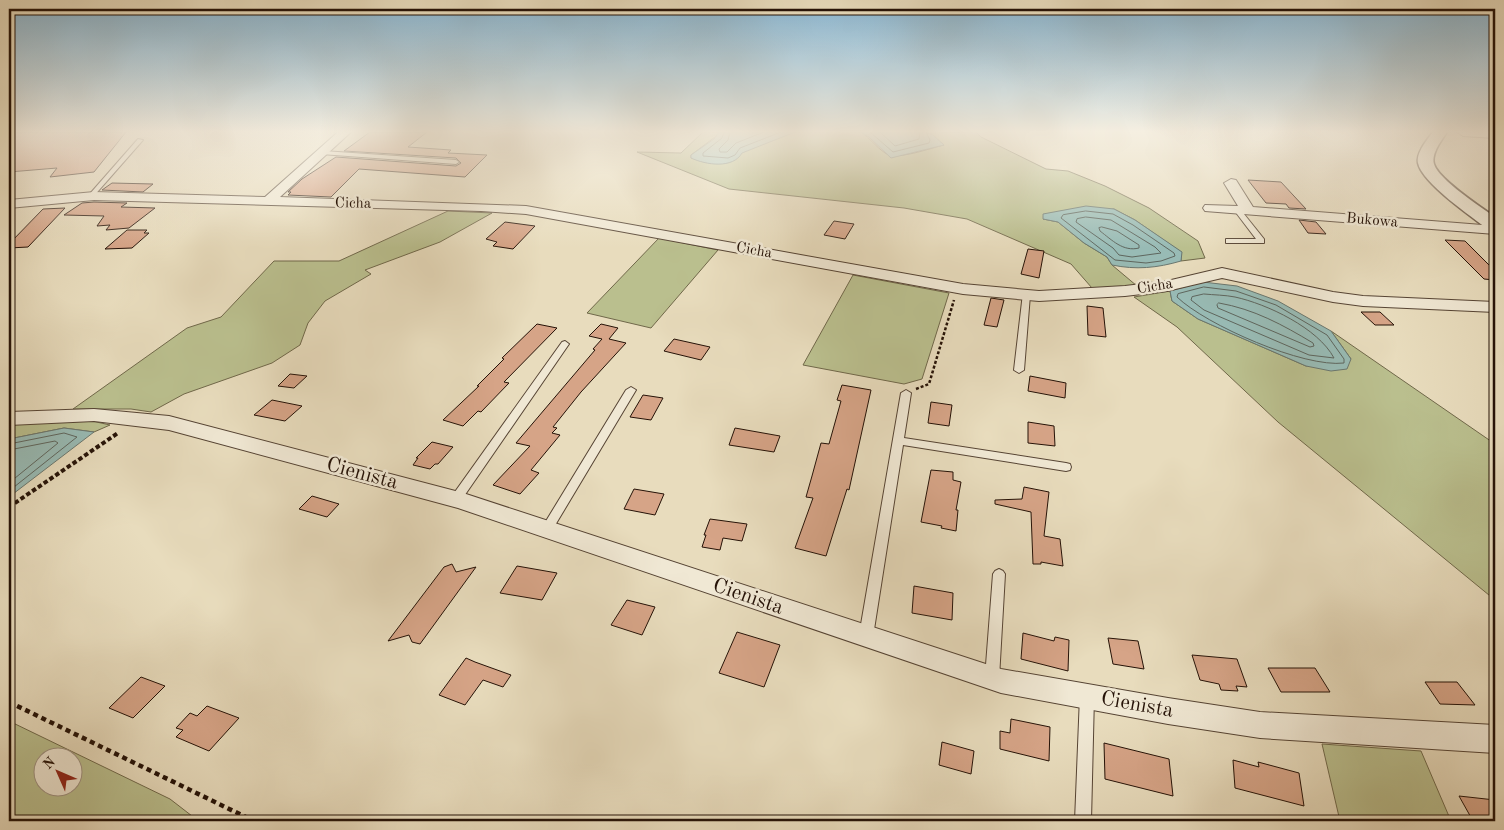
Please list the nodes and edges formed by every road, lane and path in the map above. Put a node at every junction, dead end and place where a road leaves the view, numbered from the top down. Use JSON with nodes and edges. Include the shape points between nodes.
{"nodes":[{"id":1,"x":113,"y":171,"type":"edge"},
{"id":2,"x":302,"y":171,"type":"edge"},
{"id":3,"x":1430,"y":171,"type":"edge"},
{"id":4,"x":1231,"y":183,"type":"dead end"},
{"id":5,"x":90,"y":197,"type":"junction"},
{"id":6,"x":268,"y":202,"type":"junction"},
{"id":7,"x":9,"y":204,"type":"edge"},
{"id":8,"x":1210,"y":208,"type":"dead end"},
{"id":9,"x":1243,"y":210,"type":"junction"},
{"id":10,"x":1495,"y":226,"type":"edge"},
{"id":11,"x":1495,"y":230,"type":"edge"},
{"id":12,"x":1229,"y":241,"type":"dead end"},
{"id":13,"x":958,"y":288,"type":"junction"},
{"id":14,"x":1026,"y":295,"type":"junction"},
{"id":15,"x":1495,"y":307,"type":"edge"},
{"id":16,"x":565,"y":344,"type":"dead end"},
{"id":17,"x":1019,"y":370,"type":"dead end"},
{"id":18,"x":632,"y":390,"type":"dead end"},
{"id":19,"x":906,"y":393,"type":"joint"},
{"id":20,"x":9,"y":419,"type":"edge"},
{"id":21,"x":138,"y":420,"type":"junction"},
{"id":22,"x":898,"y":441,"type":"junction"},
{"id":23,"x":1066,"y":467,"type":"dead end"},
{"id":24,"x":456,"y":499,"type":"junction"},
{"id":25,"x":9,"y":507,"type":"edge"},
{"id":26,"x":547,"y":529,"type":"junction"},
{"id":27,"x":999,"y":574,"type":"dead end"},
{"id":28,"x":866,"y":636,"type":"junction"},
{"id":29,"x":992,"y":678,"type":"junction"},
{"id":30,"x":1087,"y":696,"type":"junction"},
{"id":31,"x":9,"y":702,"type":"edge"},
{"id":32,"x":1495,"y":739,"type":"edge"},
{"id":33,"x":254,"y":821,"type":"edge"},
{"id":34,"x":1082,"y":821,"type":"edge"}],
"edges":[{"from":1,"to":5,"type":"lane"},
{"from":2,"to":6,"type":"street"},
{"from":3,"to":10,"type":"street"},
{"from":4,"to":9,"type":"street"},
{"from":5,"to":6,"type":"street","name":"Cicha"},
{"from":5,"to":7,"type":"street","name":"Cicha"},
{"from":6,"to":13,"type":"street","name":"Cicha","via":[[526,210]]},
{"from":8,"to":9,"type":"street","name":"Bukowa"},
{"from":9,"to":11,"type":"street","name":"Bukowa"},
{"from":9,"to":12,"type":"lane","via":[[1261,241]]},
{"from":13,"to":14,"type":"street","name":"Cicha"},
{"from":13,"to":19,"type":"path","via":[[929,384]]},
{"from":14,"to":15,"type":"street","name":"Cicha","via":[[1125,291],[1167,286],[1222,273],[1333,297]]},
{"from":14,"to":17,"type":"lane"},
{"from":16,"to":24,"type":"lane"},
{"from":18,"to":26,"type":"lane"},
{"from":19,"to":22,"type":"lane"},
{"from":20,"to":21,"type":"street","name":"Cienista","via":[[94,416]]},
{"from":21,"to":24,"type":"street","name":"Cienista","via":[[169,423]]},
{"from":21,"to":25,"type":"path"},
{"from":22,"to":23,"type":"lane"},
{"from":22,"to":28,"type":"lane"},
{"from":24,"to":26,"type":"street","name":"Cienista"},
{"from":26,"to":28,"type":"street","name":"Cienista"},
{"from":27,"to":29,"type":"lane"},
{"from":28,"to":29,"type":"street","name":"Cienista"},
{"from":29,"to":30,"type":"street","name":"Cienista"},
{"from":30,"to":32,"type":"street","name":"Cienista","via":[[1260,725]]},
{"from":30,"to":34,"type":"lane"},
{"from":31,"to":33,"type":"path"}]}
